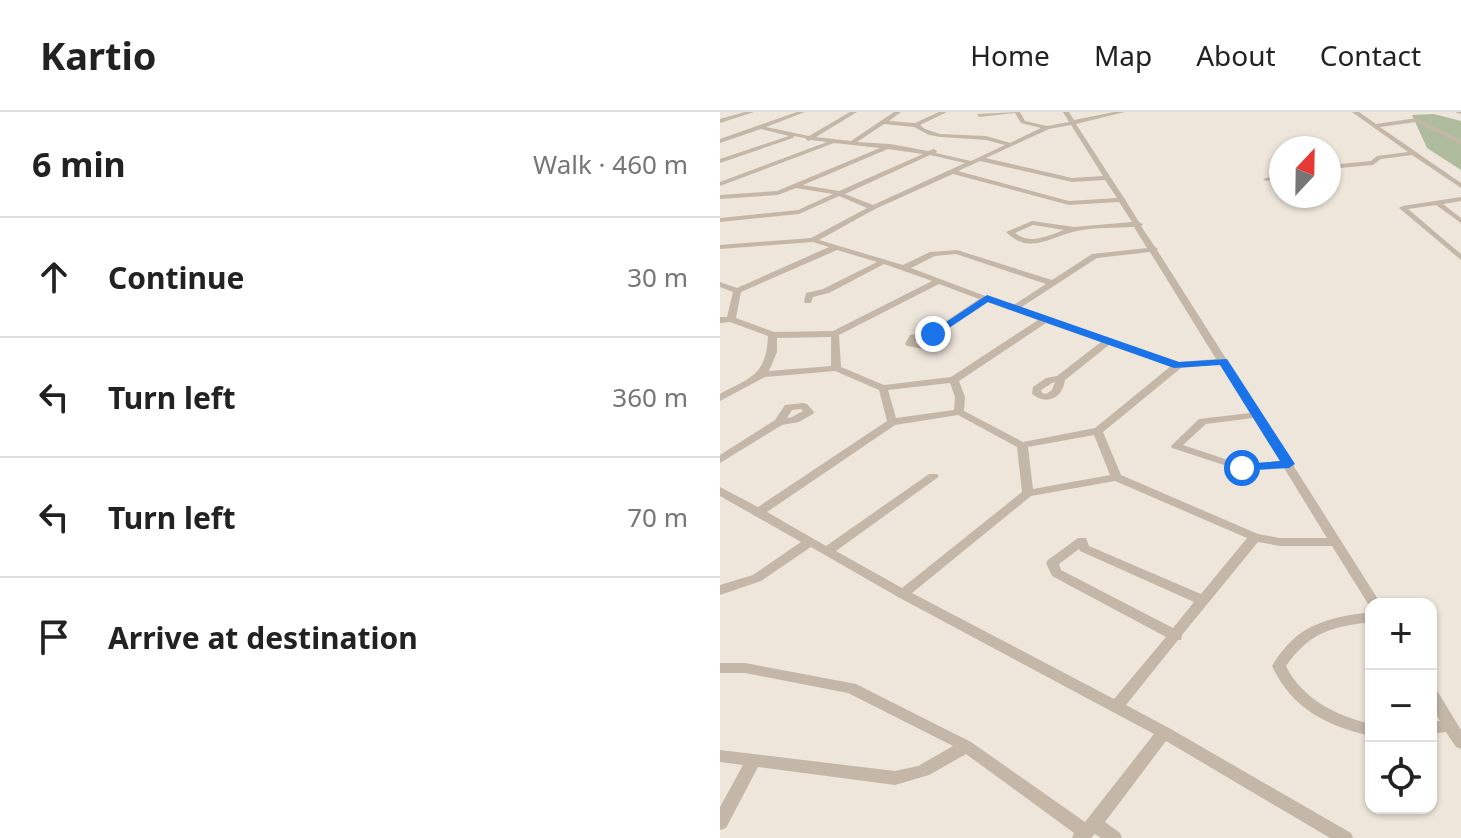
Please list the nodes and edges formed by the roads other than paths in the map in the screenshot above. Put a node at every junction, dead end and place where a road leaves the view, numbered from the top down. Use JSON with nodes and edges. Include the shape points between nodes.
{"nodes":[{"id":1,"x":751,"y":112,"type":"edge"},
{"id":2,"x":802,"y":112,"type":"edge"},
{"id":3,"x":854,"y":112,"type":"edge"},
{"id":4,"x":898,"y":112,"type":"edge"},
{"id":5,"x":944,"y":112,"type":"edge"},
{"id":6,"x":1015,"y":112,"type":"edge"},
{"id":7,"x":1066,"y":112,"type":"edge"},
{"id":8,"x":1122,"y":112,"type":"edge"},
{"id":9,"x":1355,"y":112,"type":"edge"},
{"id":10,"x":977,"y":113,"type":"edge"},
{"id":11,"x":720,"y":121,"type":"edge"},
{"id":12,"x":885,"y":122,"type":"junction"},
{"id":13,"x":1073,"y":122,"type":"junction"},
{"id":14,"x":916,"y":125,"type":"junction"},
{"id":15,"x":1374,"y":126,"type":"junction"},
{"id":16,"x":761,"y":127,"type":"junction"},
{"id":17,"x":1047,"y":128,"type":"junction"},
{"id":18,"x":730,"y":131,"type":"dead end"},
{"id":19,"x":741,"y":134,"type":"junction"},
{"id":20,"x":792,"y":136,"type":"junction"},
{"id":21,"x":985,"y":138,"type":"junction"},
{"id":22,"x":808,"y":139,"type":"junction"},
{"id":23,"x":720,"y":141,"type":"edge"},
{"id":24,"x":832,"y":142,"type":"junction"},
{"id":25,"x":853,"y":142,"type":"junction"},
{"id":26,"x":1461,"y":142,"type":"edge"},
{"id":27,"x":891,"y":145,"type":"junction"},
{"id":28,"x":1011,"y":145,"type":"junction"},
{"id":29,"x":934,"y":151,"type":"junction"},
{"id":30,"x":1412,"y":153,"type":"junction"},
{"id":31,"x":980,"y":159,"type":"junction"},
{"id":32,"x":720,"y":161,"type":"edge"},
{"id":33,"x":972,"y":163,"type":"junction"},
{"id":34,"x":1341,"y":166,"type":"edge"},
{"id":35,"x":953,"y":172,"type":"junction"},
{"id":36,"x":1109,"y":178,"type":"junction"},
{"id":37,"x":1269,"y":178,"type":"edge"},
{"id":38,"x":1266,"y":179,"type":"dead end"},
{"id":39,"x":720,"y":184,"type":"edge"},
{"id":40,"x":796,"y":186,"type":"junction"},
{"id":41,"x":1461,"y":186,"type":"edge"},
{"id":42,"x":837,"y":193,"type":"junction"},
{"id":43,"x":720,"y":197,"type":"edge"},
{"id":44,"x":1461,"y":199,"type":"edge"},
{"id":45,"x":1123,"y":200,"type":"junction"},
{"id":46,"x":1436,"y":202,"type":"junction"},
{"id":47,"x":873,"y":208,"type":"junction"},
{"id":48,"x":720,"y":220,"type":"edge"},
{"id":49,"x":1461,"y":221,"type":"edge"},
{"id":50,"x":1139,"y":224,"type":"junction"},
{"id":51,"x":1074,"y":229,"type":"junction"},
{"id":52,"x":813,"y":240,"type":"junction"},
{"id":53,"x":720,"y":247,"type":"edge"},
{"id":54,"x":834,"y":248,"type":"junction"},
{"id":55,"x":1154,"y":249,"type":"junction"},
{"id":56,"x":1461,"y":258,"type":"edge"},
{"id":57,"x":881,"y":263,"type":"junction"},
{"id":58,"x":904,"y":268,"type":"junction"},
{"id":59,"x":938,"y":281,"type":"junction"},
{"id":60,"x":1052,"y":283,"type":"junction"},
{"id":61,"x":720,"y":284,"type":"edge"},
{"id":62,"x":737,"y":291,"type":"junction"},
{"id":63,"x":826,"y":291,"type":"dead end"},
{"id":64,"x":987,"y":298,"type":"junction"},
{"id":65,"x":1013,"y":309,"type":"junction"},
{"id":66,"x":731,"y":319,"type":"junction"},
{"id":67,"x":720,"y":320,"type":"edge"},
{"id":68,"x":1045,"y":320,"type":"junction"},
{"id":69,"x":835,"y":334,"type":"junction"},
{"id":70,"x":933,"y":334,"type":"dead end"},
{"id":71,"x":773,"y":335,"type":"junction"},
{"id":72,"x":1108,"y":341,"type":"junction"},
{"id":73,"x":1224,"y":361,"type":"junction"},
{"id":74,"x":1178,"y":365,"type":"junction"},
{"id":75,"x":836,"y":368,"type":"junction"},
{"id":76,"x":763,"y":374,"type":"junction"},
{"id":77,"x":1060,"y":379,"type":"dead end"},
{"id":78,"x":954,"y":380,"type":"junction"},
{"id":79,"x":883,"y":388,"type":"junction"},
{"id":80,"x":720,"y":398,"type":"edge"},
{"id":81,"x":959,"y":412,"type":"junction"},
{"id":82,"x":1255,"y":415,"type":"junction"},
{"id":83,"x":779,"y":422,"type":"dead end"},
{"id":84,"x":892,"y":422,"type":"junction"},
{"id":85,"x":1098,"y":431,"type":"junction"},
{"id":86,"x":1022,"y":445,"type":"junction"},
{"id":87,"x":720,"y":460,"type":"edge"},
{"id":88,"x":1289,"y":464,"type":"junction"},
{"id":89,"x":933,"y":476,"type":"dead end"},
{"id":90,"x":1116,"y":477,"type":"junction"},
{"id":91,"x":720,"y":491,"type":"edge"},
{"id":92,"x":1028,"y":493,"type":"junction"},
{"id":93,"x":759,"y":512,"type":"junction"},
{"id":94,"x":1255,"y":537,"type":"junction"},
{"id":95,"x":810,"y":542,"type":"junction"},
{"id":96,"x":1334,"y":542,"type":"junction"},
{"id":97,"x":827,"y":551,"type":"junction"},
{"id":98,"x":720,"y":590,"type":"edge"},
{"id":99,"x":903,"y":594,"type":"junction"},
{"id":100,"x":1371,"y":598,"type":"edge"},
{"id":101,"x":1204,"y":601,"type":"junction"},
{"id":102,"x":1365,"y":618,"type":"edge"},
{"id":103,"x":1176,"y":636,"type":"junction"},
{"id":104,"x":720,"y":668,"type":"edge"},
{"id":105,"x":1437,"y":703,"type":"edge"},
{"id":106,"x":1116,"y":707,"type":"junction"},
{"id":107,"x":1451,"y":725,"type":"junction"},
{"id":108,"x":1437,"y":727,"type":"edge"},
{"id":109,"x":1365,"y":728,"type":"edge"},
{"id":110,"x":1164,"y":732,"type":"junction"},
{"id":111,"x":1461,"y":743,"type":"edge"},
{"id":112,"x":966,"y":746,"type":"junction"},
{"id":113,"x":720,"y":756,"type":"edge"},
{"id":114,"x":754,"y":760,"type":"junction"},
{"id":115,"x":720,"y":823,"type":"edge"},
{"id":116,"x":1086,"y":831,"type":"edge"},
{"id":117,"x":1114,"y":838,"type":"edge"},
{"id":118,"x":1345,"y":838,"type":"edge"}],
"edges":[{"from":1,"to":11,"type":"street"},
{"from":2,"to":16,"type":"street"},
{"from":3,"to":22,"type":"street"},
{"from":4,"to":12,"type":"street"},
{"from":5,"to":14,"type":"street"},
{"from":6,"to":10,"type":"street"},
{"from":6,"to":17,"type":"street","via":[[1023,122]]},
{"from":7,"to":13,"type":"street"},
{"from":8,"to":13,"type":"street"},
{"from":9,"to":15,"type":"street"},
{"from":10,"to":21,"type":"street"},
{"from":12,"to":14,"type":"street"},
{"from":12,"to":25,"type":"street"},
{"from":13,"to":17,"type":"street"},
{"from":13,"to":36,"type":"street"},
{"from":14,"to":21,"type":"street","via":[[922,131]]},
{"from":15,"to":26,"type":"street","via":[[1417,120]]},
{"from":15,"to":30,"type":"street"},
{"from":16,"to":19,"type":"street"},
{"from":16,"to":20,"type":"street"},
{"from":17,"to":28,"type":"street"},
{"from":18,"to":19,"type":"street"},
{"from":19,"to":23,"type":"street"},
{"from":20,"to":22,"type":"street"},
{"from":20,"to":32,"type":"street"},
{"from":21,"to":28,"type":"street"},
{"from":22,"to":24,"type":"street"},
{"from":24,"to":25,"type":"street"},
{"from":24,"to":39,"type":"street"},
{"from":25,"to":27,"type":"street"},
{"from":27,"to":29,"type":"street"},
{"from":27,"to":40,"type":"street"},
{"from":28,"to":31,"type":"street"},
{"from":29,"to":33,"type":"street"},
{"from":29,"to":42,"type":"street"},
{"from":30,"to":34,"type":"street"},
{"from":30,"to":41,"type":"street"},
{"from":31,"to":33,"type":"street"},
{"from":31,"to":36,"type":"street","via":[[1072,180]]},
{"from":33,"to":35,"type":"street"},
{"from":35,"to":45,"type":"street","via":[[1069,203]]},
{"from":35,"to":47,"type":"street"},
{"from":36,"to":45,"type":"street"},
{"from":37,"to":38,"type":"street"},
{"from":40,"to":42,"type":"street"},
{"from":40,"to":43,"type":"street","via":[[771,195]]},
{"from":42,"to":47,"type":"street"},
{"from":42,"to":48,"type":"street","via":[[799,212]]},
{"from":44,"to":46,"type":"street"},
{"from":45,"to":50,"type":"street"},
{"from":46,"to":49,"type":"street"},
{"from":46,"to":56,"type":"street","via":[[1402,208]]},
{"from":47,"to":52,"type":"street"},
{"from":50,"to":51,"type":"street"},
{"from":50,"to":55,"type":"street"},
{"from":51,"to":51,"type":"street","via":[[1032,223],[1010,232],[1040,242]]},
{"from":52,"to":53,"type":"street"},
{"from":52,"to":54,"type":"street"},
{"from":54,"to":57,"type":"street"},
{"from":54,"to":62,"type":"street"},
{"from":55,"to":60,"type":"street","via":[[1095,256]]},
{"from":55,"to":73,"type":"street"},
{"from":57,"to":58,"type":"street"},
{"from":57,"to":63,"type":"street"},
{"from":58,"to":59,"type":"street"},
{"from":58,"to":60,"type":"street","via":[[933,254],[957,252]]},
{"from":59,"to":64,"type":"street"},
{"from":59,"to":69,"type":"street"},
{"from":60,"to":65,"type":"street"},
{"from":61,"to":62,"type":"street"},
{"from":62,"to":66,"type":"street"},
{"from":64,"to":65,"type":"street"},
{"from":64,"to":70,"type":"street"},
{"from":65,"to":68,"type":"street"},
{"from":66,"to":67,"type":"street"},
{"from":66,"to":71,"type":"street"},
{"from":68,"to":72,"type":"street"},
{"from":68,"to":78,"type":"street"},
{"from":69,"to":71,"type":"street"},
{"from":69,"to":75,"type":"street"},
{"from":71,"to":76,"type":"street"},
{"from":72,"to":74,"type":"street"},
{"from":72,"to":77,"type":"street"},
{"from":73,"to":74,"type":"street"},
{"from":73,"to":82,"type":"street"},
{"from":74,"to":85,"type":"street"},
{"from":75,"to":76,"type":"street"},
{"from":75,"to":79,"type":"street"},
{"from":76,"to":80,"type":"street"},
{"from":78,"to":79,"type":"street"},
{"from":78,"to":81,"type":"street"},
{"from":79,"to":84,"type":"street"},
{"from":81,"to":84,"type":"street"},
{"from":81,"to":86,"type":"street"},
{"from":82,"to":88,"type":"street"},
{"from":82,"to":88,"type":"street","via":[[1203,421],[1176,446],[1242,468]]},
{"from":83,"to":87,"type":"street"},
{"from":84,"to":93,"type":"street"},
{"from":85,"to":86,"type":"street"},
{"from":85,"to":90,"type":"street"},
{"from":86,"to":92,"type":"street"},
{"from":88,"to":96,"type":"street"},
{"from":89,"to":97,"type":"street"},
{"from":90,"to":92,"type":"street"},
{"from":90,"to":94,"type":"street"},
{"from":91,"to":93,"type":"street"},
{"from":92,"to":99,"type":"street"},
{"from":93,"to":95,"type":"street"},
{"from":94,"to":96,"type":"street"},
{"from":94,"to":101,"type":"street"},
{"from":95,"to":97,"type":"street"},
{"from":95,"to":98,"type":"street","via":[[757,578]]},
{"from":96,"to":100,"type":"street"},
{"from":97,"to":99,"type":"street"},
{"from":99,"to":106,"type":"street"},
{"from":101,"to":103,"type":"street"},
{"from":101,"to":103,"type":"street","via":[[1084,548],[1082,541],[1052,563],[1056,573]]},
{"from":102,"to":109,"type":"street","via":[[1309,630],[1279,666],[1291,690],[1308,703]]},
{"from":103,"to":106,"type":"street"},
{"from":104,"to":112,"type":"street","via":[[851,688]]},
{"from":105,"to":107,"type":"street"},
{"from":106,"to":110,"type":"street"},
{"from":107,"to":108,"type":"street"},
{"from":107,"to":111,"type":"street"},
{"from":110,"to":116,"type":"street"},
{"from":110,"to":118,"type":"street"},
{"from":112,"to":114,"type":"street","via":[[930,768],[895,778]]},
{"from":112,"to":116,"type":"street"},
{"from":113,"to":114,"type":"street"},
{"from":114,"to":115,"type":"street"},
{"from":116,"to":117,"type":"street"}]}
